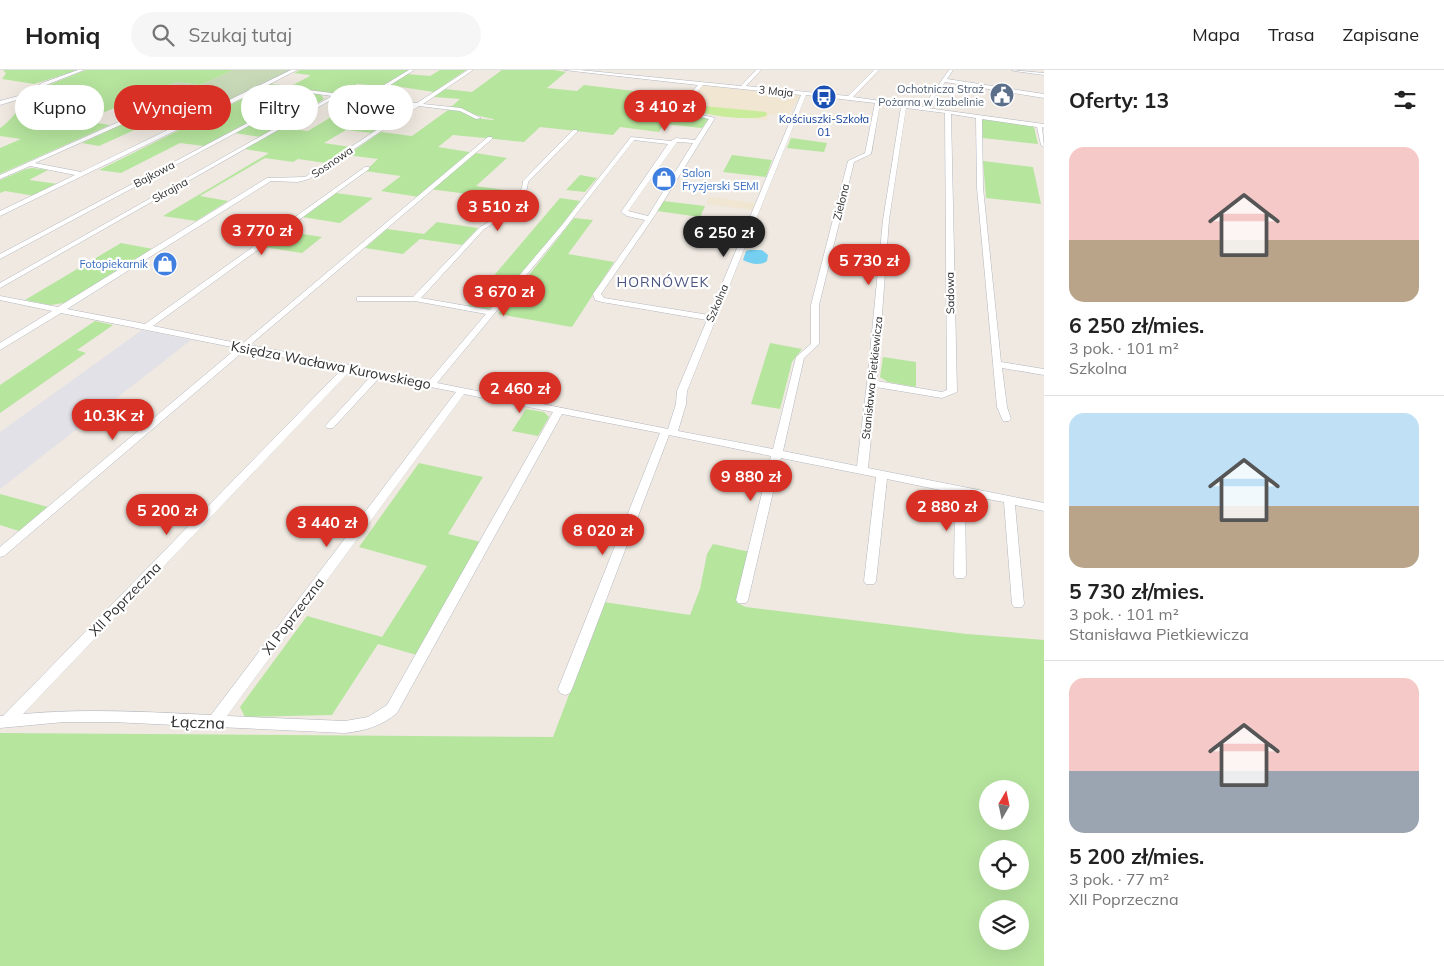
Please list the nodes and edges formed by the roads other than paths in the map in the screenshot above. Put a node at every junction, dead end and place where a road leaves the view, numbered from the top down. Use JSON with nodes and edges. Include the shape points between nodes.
{"nodes":[{"id":1,"x":82,"y":70,"type":"edge"},
{"id":2,"x":295,"y":70,"type":"edge"},
{"id":3,"x":412,"y":70,"type":"edge"},
{"id":4,"x":471,"y":70,"type":"edge"},
{"id":5,"x":570,"y":70,"type":"edge"},
{"id":6,"x":759,"y":70,"type":"edge"},
{"id":7,"x":877,"y":70,"type":"edge"},
{"id":8,"x":951,"y":70,"type":"edge"},
{"id":9,"x":1014,"y":70,"type":"edge"},
{"id":10,"x":660,"y":74,"type":"dead end"},
{"id":11,"x":1044,"y":74,"type":"edge"},
{"id":12,"x":653,"y":79,"type":"junction"},
{"id":13,"x":945,"y":80,"type":"junction"},
{"id":14,"x":701,"y":84,"type":"junction"},
{"id":15,"x":264,"y":85,"type":"edge"},
{"id":16,"x":387,"y":85,"type":"edge"},
{"id":17,"x":742,"y":88,"type":"junction"},
{"id":18,"x":804,"y":94,"type":"junction"},
{"id":19,"x":241,"y":96,"type":"edge"},
{"id":20,"x":1044,"y":96,"type":"edge"},
{"id":21,"x":850,"y":98,"type":"junction"},
{"id":22,"x":328,"y":100,"type":"edge"},
{"id":23,"x":878,"y":102,"type":"junction"},
{"id":24,"x":0,"y":103,"type":"edge"},
{"id":25,"x":413,"y":104,"type":"edge"},
{"id":26,"x":419,"y":105,"type":"junction"},
{"id":27,"x":904,"y":106,"type":"junction"},
{"id":28,"x":924,"y":109,"type":"junction"},
{"id":29,"x":948,"y":112,"type":"junction"},
{"id":30,"x":979,"y":117,"type":"junction"},
{"id":31,"x":478,"y":118,"type":"dead end"},
{"id":32,"x":114,"y":126,"type":"edge"},
{"id":33,"x":1042,"y":126,"type":"edge"},
{"id":34,"x":241,"y":128,"type":"edge"},
{"id":35,"x":574,"y":131,"type":"dead end"},
{"id":36,"x":490,"y":138,"type":"dead end"},
{"id":37,"x":696,"y":142,"type":"junction"},
{"id":38,"x":672,"y":143,"type":"junction"},
{"id":39,"x":1044,"y":145,"type":"edge"},
{"id":40,"x":29,"y":164,"type":"junction"},
{"id":41,"x":367,"y":168,"type":"dead end"},
{"id":42,"x":82,"y":174,"type":"junction"},
{"id":43,"x":0,"y":177,"type":"edge"},
{"id":44,"x":0,"y":214,"type":"edge"},
{"id":45,"x":648,"y":218,"type":"junction"},
{"id":46,"x":0,"y":257,"type":"edge"},
{"id":47,"x":0,"y":286,"type":"edge"},
{"id":48,"x":0,"y":298,"type":"edge"},
{"id":49,"x":360,"y":299,"type":"dead end"},
{"id":50,"x":415,"y":299,"type":"junction"},
{"id":51,"x":58,"y":310,"type":"junction"},
{"id":52,"x":492,"y":313,"type":"junction"},
{"id":53,"x":711,"y":318,"type":"junction"},
{"id":54,"x":145,"y":328,"type":"junction"},
{"id":55,"x":0,"y":347,"type":"edge"},
{"id":56,"x":243,"y":348,"type":"junction"},
{"id":57,"x":997,"y":364,"type":"junction"},
{"id":58,"x":348,"y":368,"type":"junction"},
{"id":59,"x":1044,"y":372,"type":"edge"},
{"id":60,"x":378,"y":374,"type":"junction"},
{"id":61,"x":872,"y":383,"type":"junction"},
{"id":62,"x":431,"y":384,"type":"junction"},
{"id":63,"x":462,"y":390,"type":"junction"},
{"id":64,"x":559,"y":410,"type":"junction"},
{"id":65,"x":1006,"y":419,"type":"dead end"},
{"id":66,"x":330,"y":426,"type":"dead end"},
{"id":67,"x":669,"y":432,"type":"junction"},
{"id":68,"x":776,"y":454,"type":"junction"},
{"id":69,"x":862,"y":471,"type":"junction"},
{"id":70,"x":882,"y":475,"type":"junction"},
{"id":71,"x":960,"y":490,"type":"junction"},
{"id":72,"x":1009,"y":500,"type":"junction"},
{"id":73,"x":1044,"y":507,"type":"edge"},
{"id":74,"x":0,"y":553,"type":"edge"},
{"id":75,"x":960,"y":575,"type":"dead end"},
{"id":76,"x":870,"y":581,"type":"dead end"},
{"id":77,"x":742,"y":600,"type":"dead end"},
{"id":78,"x":1018,"y":604,"type":"dead end"},
{"id":79,"x":565,"y":689,"type":"dead end"},
{"id":80,"x":3,"y":722,"type":"edge"},
{"id":81,"x":214,"y":722,"type":"junction"}],
"edges":[{"from":1,"to":24,"type":"street","via":[[44,84],[31,94]]},
{"from":2,"to":15,"type":"street"},
{"from":3,"to":16,"type":"street"},
{"from":4,"to":26,"type":"street","name":"Sosnowa"},
{"from":5,"to":12,"type":"street","name":"3 Maja"},
{"from":6,"to":17,"type":"street"},
{"from":7,"to":21,"type":"street"},
{"from":8,"to":13,"type":"street"},
{"from":9,"to":11,"type":"street"},
{"from":10,"to":12,"type":"street"},
{"from":12,"to":14,"type":"street","name":"3 Maja"},
{"from":13,"to":20,"type":"street"},
{"from":13,"to":28,"type":"street"},
{"from":14,"to":17,"type":"street","name":"3 Maja"},
{"from":14,"to":37,"type":"street","via":[[678,112],[712,118]]},
{"from":17,"to":18,"type":"street","name":"3 Maja"},
{"from":18,"to":21,"type":"street","name":"3 Maja"},
{"from":18,"to":53,"type":"street","name":"Szkolna"},
{"from":19,"to":42,"type":"street"},
{"from":21,"to":23,"type":"street","name":"3 Maja"},
{"from":22,"to":47,"type":"street","name":"Skrajna"},
{"from":23,"to":27,"type":"street","name":"3 Maja"},
{"from":23,"to":68,"type":"street","name":"Zielona","via":[[868,154],[851,161],[815,306],[814,344],[800,357]]},
{"from":25,"to":26,"type":"street"},
{"from":26,"to":31,"type":"street","via":[[461,110]]},
{"from":26,"to":51,"type":"street","name":"Sosnowa","via":[[307,178],[269,179]]},
{"from":27,"to":28,"type":"street","name":"3 Maja"},
{"from":27,"to":61,"type":"street","name":"Stanisława Pietkiewicza","via":[[886,220]]},
{"from":28,"to":29,"type":"street","name":"3 Maja"},
{"from":29,"to":30,"type":"street","name":"3 Maja"},
{"from":29,"to":61,"type":"street","name":"Sadowa","via":[[952,392],[942,395]]},
{"from":30,"to":33,"type":"street","name":"3 Maja"},
{"from":30,"to":57,"type":"street","via":[[980,188]]},
{"from":32,"to":40,"type":"street"},
{"from":33,"to":39,"type":"street"},
{"from":34,"to":46,"type":"street","name":"Bajkowa"},
{"from":35,"to":50,"type":"street","via":[[525,182],[525,188],[494,221],[482,228]]},
{"from":36,"to":56,"type":"street"},
{"from":37,"to":38,"type":"street","via":[[676,140]]},
{"from":37,"to":45,"type":"street"},
{"from":38,"to":45,"type":"street","via":[[624,212]]},
{"from":38,"to":52,"type":"street","via":[[633,138]]},
{"from":40,"to":42,"type":"street"},
{"from":40,"to":43,"type":"street"},
{"from":41,"to":54,"type":"street"},
{"from":42,"to":44,"type":"street"},
{"from":45,"to":53,"type":"street","via":[[597,294],[598,298]]},
{"from":48,"to":51,"type":"street","name":"Księdza Wacława Kurowskiego"},
{"from":49,"to":50,"type":"street"},
{"from":50,"to":52,"type":"street"},
{"from":51,"to":54,"type":"street","name":"Księdza Wacława Kurowskiego"},
{"from":51,"to":55,"type":"street","name":"Sosnowa"},
{"from":52,"to":62,"type":"street"},
{"from":53,"to":67,"type":"street","name":"Szkolna"},
{"from":54,"to":56,"type":"street","name":"Księdza Wacława Kurowskiego"},
{"from":56,"to":58,"type":"street","name":"Księdza Wacława Kurowskiego"},
{"from":56,"to":74,"type":"street"},
{"from":57,"to":59,"type":"street"},
{"from":57,"to":65,"type":"street"},
{"from":58,"to":60,"type":"street","name":"Księdza Wacława Kurowskiego"},
{"from":58,"to":80,"type":"street","name":"XII Poprzeczna"},
{"from":60,"to":62,"type":"street","name":"Księdza Wacława Kurowskiego"},
{"from":60,"to":66,"type":"street"},
{"from":61,"to":69,"type":"street","name":"Stanisława Pietkiewicza"},
{"from":62,"to":63,"type":"street","name":"Księdza Wacława Kurowskiego"},
{"from":63,"to":64,"type":"street","name":"Księdza Wacława Kurowskiego"},
{"from":63,"to":81,"type":"street","name":"XI Poprzeczna"},
{"from":64,"to":67,"type":"street","name":"Księdza Wacława Kurowskiego"},
{"from":64,"to":81,"type":"street","name":"Łączna","via":[[392,709],[377,721],[345,727]]},
{"from":67,"to":68,"type":"street","name":"Księdza Wacława Kurowskiego"},
{"from":67,"to":79,"type":"street","name":"Szkolna"},
{"from":68,"to":69,"type":"street","name":"Księdza Wacława Kurowskiego"},
{"from":68,"to":77,"type":"street"},
{"from":69,"to":70,"type":"street","name":"Księdza Wacława Kurowskiego"},
{"from":70,"to":71,"type":"street","name":"Księdza Wacława Kurowskiego"},
{"from":70,"to":76,"type":"street"},
{"from":71,"to":72,"type":"street","name":"Księdza Wacława Kurowskiego"},
{"from":71,"to":75,"type":"street"},
{"from":72,"to":73,"type":"street","name":"Księdza Wacława Kurowskiego"},
{"from":72,"to":78,"type":"street"},
{"from":80,"to":81,"type":"street","name":"Łączna","via":[[64,716]]}]}
